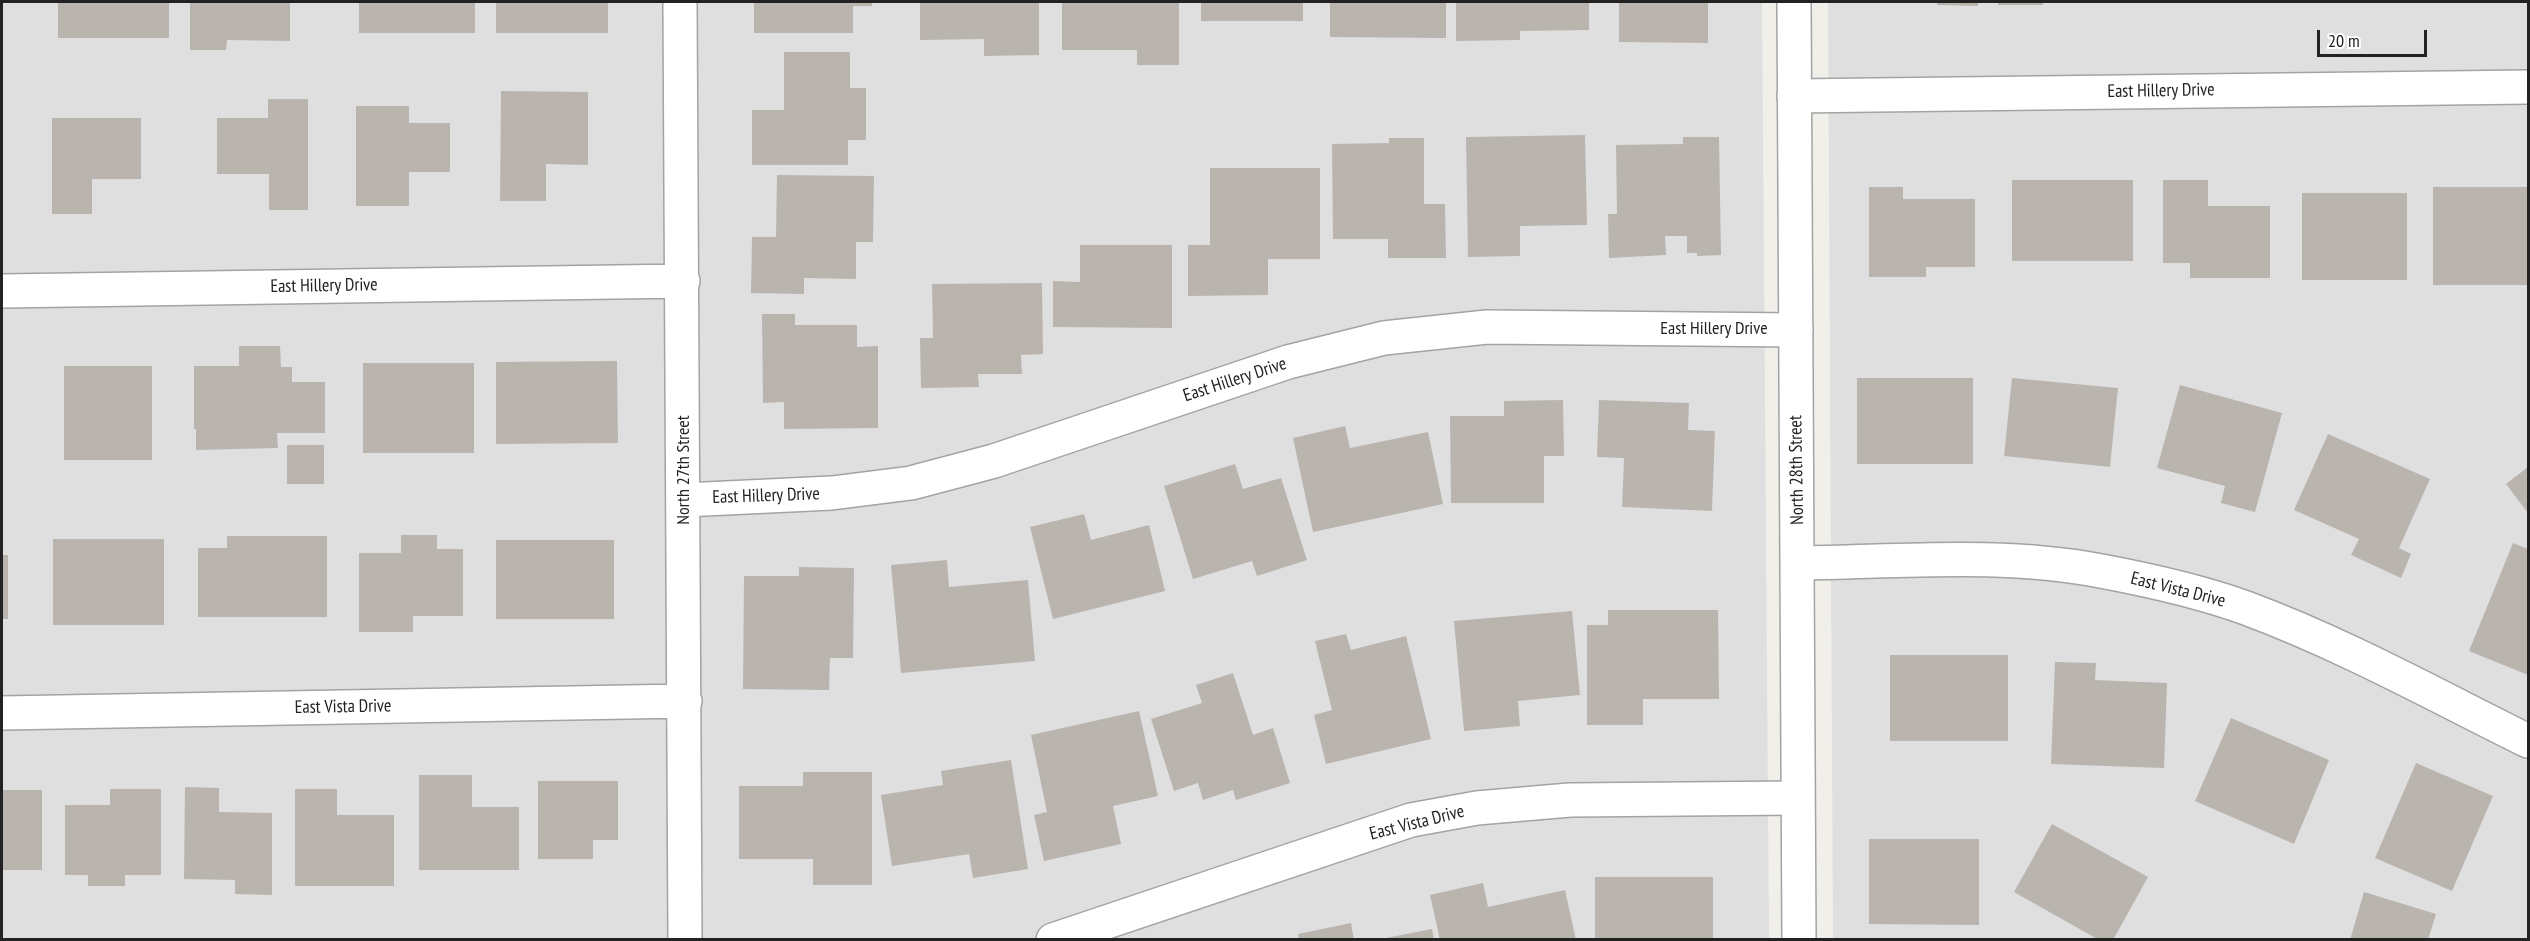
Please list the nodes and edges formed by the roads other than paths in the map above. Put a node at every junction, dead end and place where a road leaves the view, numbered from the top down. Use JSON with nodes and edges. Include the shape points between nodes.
{"nodes":[{"id":1,"x":680,"y":2,"type":"edge"},
{"id":2,"x":1794,"y":2,"type":"edge"},
{"id":3,"x":2529,"y":87,"type":"edge"},
{"id":4,"x":1794,"y":96,"type":"junction"},
{"id":5,"x":683,"y":281,"type":"junction"},
{"id":6,"x":2,"y":291,"type":"edge"},
{"id":7,"x":1796,"y":330,"type":"junction"},
{"id":8,"x":684,"y":500,"type":"junction"},
{"id":9,"x":1798,"y":563,"type":"junction"},
{"id":10,"x":685,"y":701,"type":"junction"},
{"id":11,"x":2,"y":713,"type":"edge"},
{"id":12,"x":2529,"y":741,"type":"edge"},
{"id":13,"x":1797,"y":798,"type":"junction"},
{"id":14,"x":686,"y":939,"type":"edge"},
{"id":15,"x":1053,"y":939,"type":"edge"},
{"id":16,"x":1799,"y":939,"type":"edge"}],
"edges":[{"from":1,"to":5,"type":"street","name":"North 27th Street"},
{"from":2,"to":4,"type":"street","name":"North 28th Street"},
{"from":3,"to":4,"type":"street","name":"East Hillery Drive"},
{"from":4,"to":7,"type":"street","name":"North 28th Street"},
{"from":5,"to":6,"type":"street","name":"East Hillery Drive"},
{"from":5,"to":8,"type":"street","name":"North 27th Street"},
{"from":7,"to":8,"type":"street","name":"East Hillery Drive","via":[[1486,327],[1384,338],[1288,362],[994,461],[911,483],[832,493]]},
{"from":7,"to":9,"type":"street","name":"North 28th Street"},
{"from":8,"to":10,"type":"street","name":"North 27th Street"},
{"from":9,"to":12,"type":"street","name":"East Vista Drive","via":[[2036,562],[2099,570],[2182,589],[2245,608],[2337,647]]},
{"from":9,"to":13,"type":"street","name":"North 28th Street"},
{"from":10,"to":11,"type":"street","name":"East Vista Drive"},
{"from":10,"to":14,"type":"street","name":"North 27th Street"},
{"from":13,"to":15,"type":"street","name":"East Vista Drive","via":[[1570,800],[1477,808],[1422,818]]},
{"from":13,"to":16,"type":"street","name":"North 28th Street"}]}
